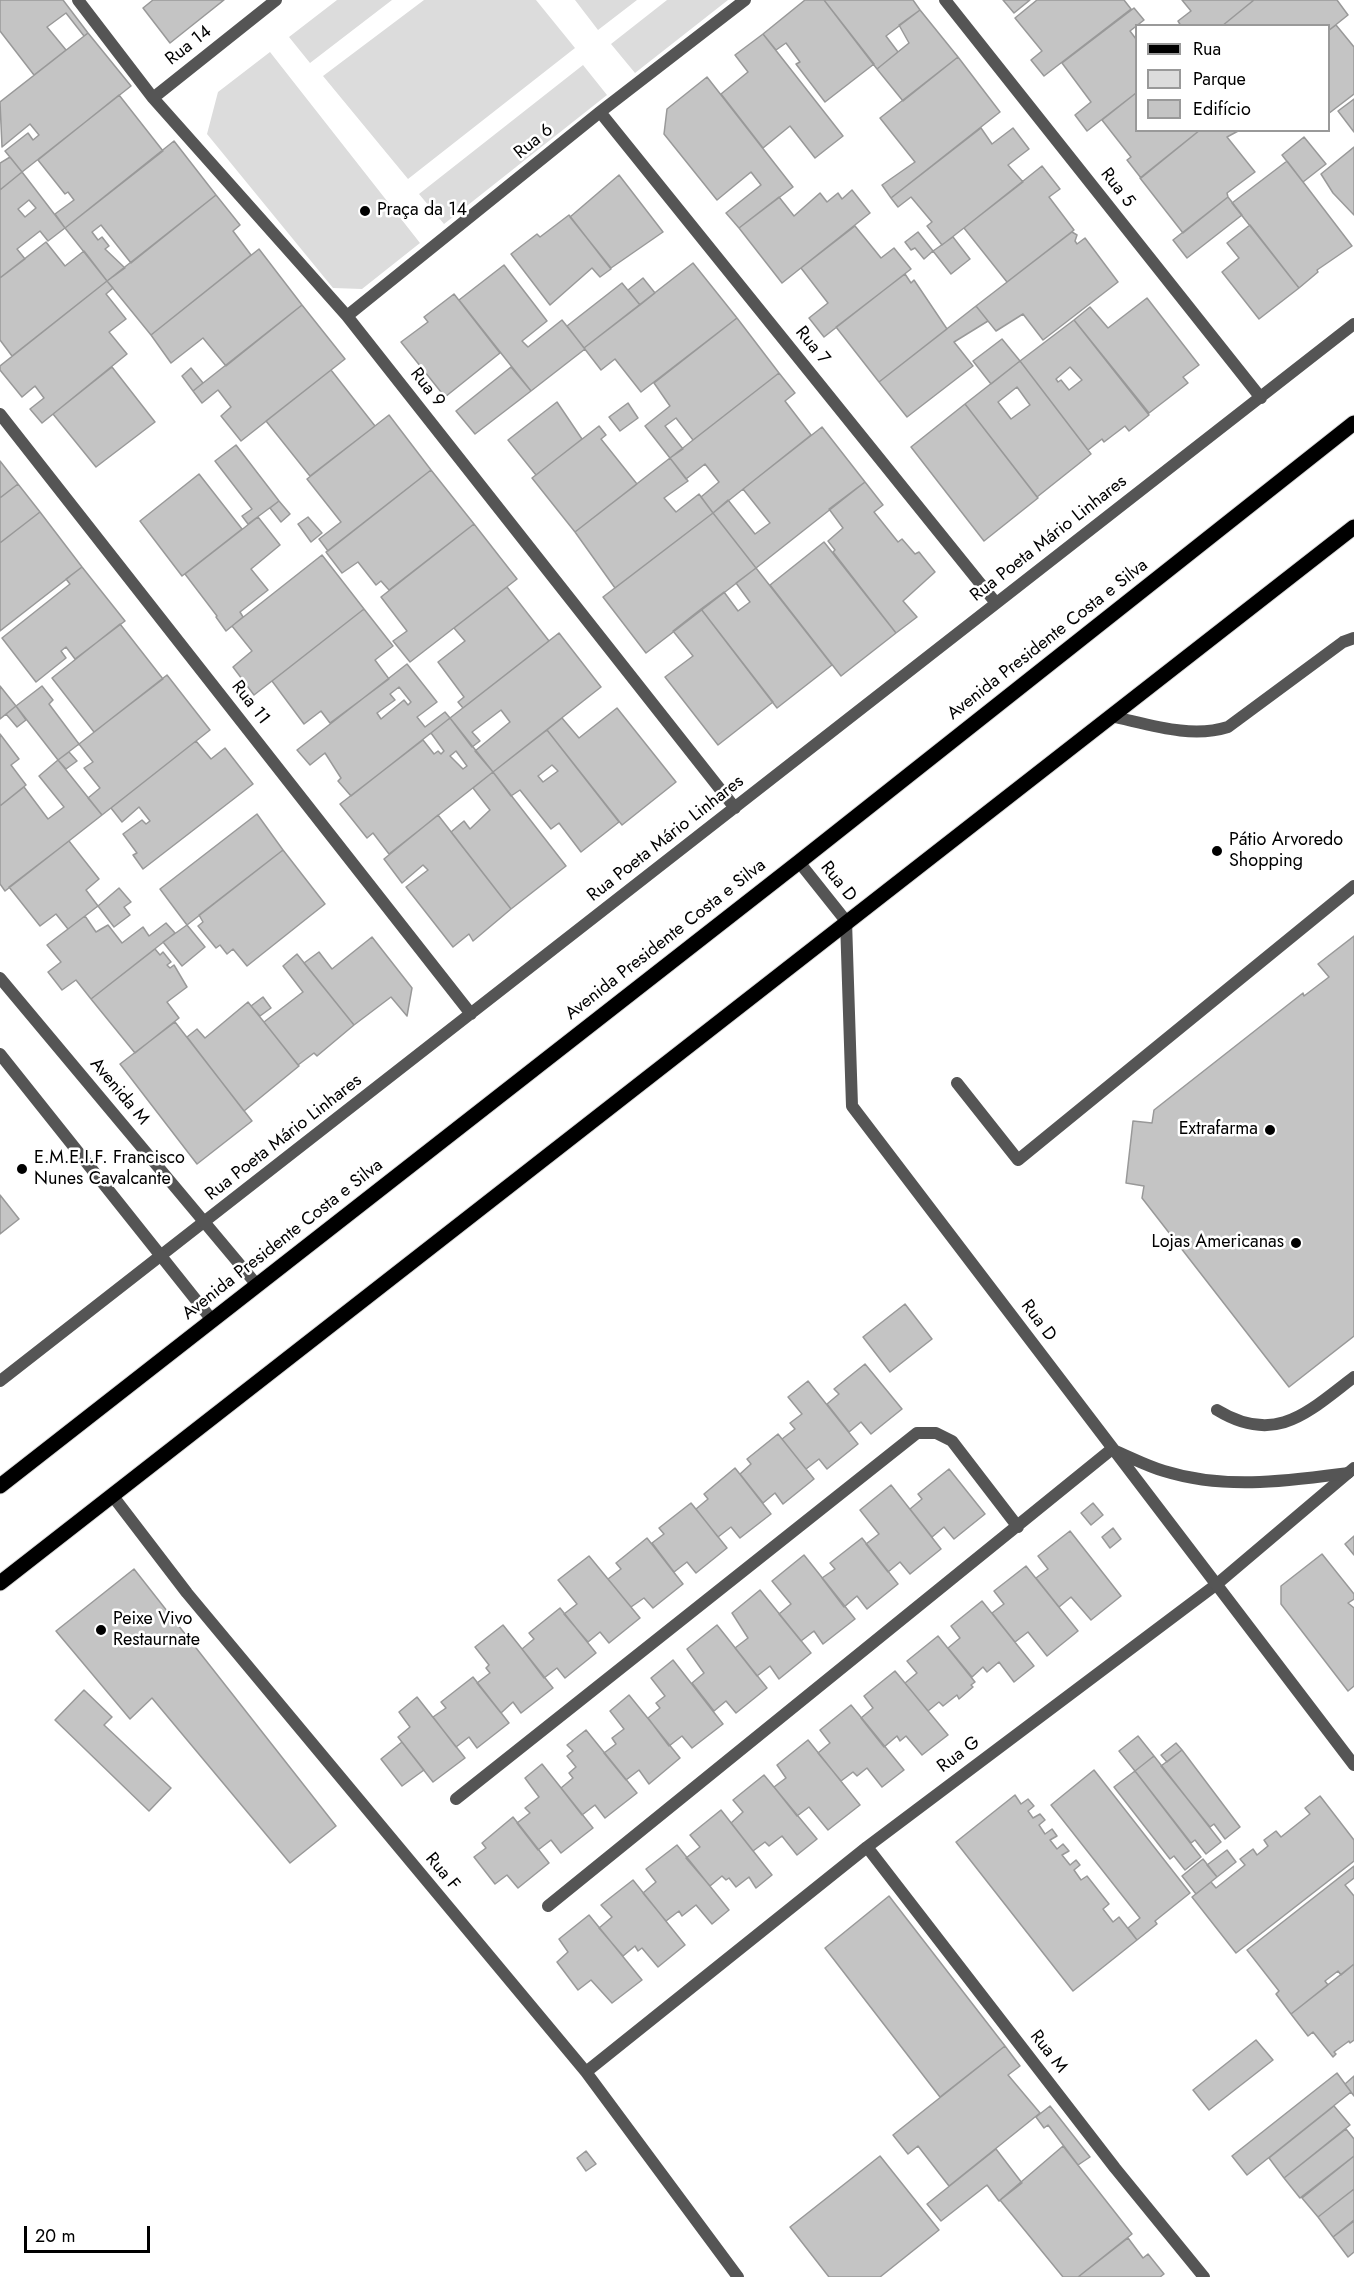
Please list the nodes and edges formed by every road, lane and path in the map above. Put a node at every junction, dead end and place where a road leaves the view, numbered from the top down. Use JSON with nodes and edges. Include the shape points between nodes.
{"nodes":[{"id":1,"x":78,"y":0,"type":"edge"},
{"id":2,"x":276,"y":0,"type":"edge"},
{"id":3,"x":745,"y":0,"type":"edge"},
{"id":4,"x":945,"y":0,"type":"edge"},
{"id":5,"x":153,"y":98,"type":"junction"},
{"id":6,"x":600,"y":112,"type":"junction"},
{"id":7,"x":347,"y":316,"type":"junction"},
{"id":8,"x":1354,"y":324,"type":"edge"},
{"id":9,"x":1261,"y":398,"type":"junction"},
{"id":10,"x":0,"y":414,"type":"edge"},
{"id":11,"x":1354,"y":423,"type":"edge"},
{"id":12,"x":1354,"y":527,"type":"edge"},
{"id":13,"x":996,"y":603,"type":"junction"},
{"id":14,"x":1354,"y":638,"type":"edge"},
{"id":15,"x":1110,"y":716,"type":"junction"},
{"id":16,"x":735,"y":808,"type":"junction"},
{"id":17,"x":799,"y":862,"type":"junction"},
{"id":18,"x":1354,"y":886,"type":"edge"},
{"id":19,"x":846,"y":921,"type":"junction"},
{"id":20,"x":0,"y":978,"type":"edge"},
{"id":21,"x":471,"y":1014,"type":"junction"},
{"id":22,"x":0,"y":1054,"type":"edge"},
{"id":23,"x":957,"y":1083,"type":"dead end"},
{"id":24,"x":206,"y":1222,"type":"junction"},
{"id":25,"x":162,"y":1255,"type":"junction"},
{"id":26,"x":256,"y":1285,"type":"junction"},
{"id":27,"x":212,"y":1320,"type":"junction"},
{"id":28,"x":1354,"y":1377,"type":"edge"},
{"id":29,"x":0,"y":1381,"type":"edge"},
{"id":30,"x":1217,"y":1410,"type":"dead end"},
{"id":31,"x":1112,"y":1449,"type":"junction"},
{"id":32,"x":1351,"y":1471,"type":"edge"},
{"id":33,"x":0,"y":1486,"type":"edge"},
{"id":34,"x":112,"y":1495,"type":"junction"},
{"id":35,"x":1018,"y":1527,"type":"junction"},
{"id":36,"x":0,"y":1583,"type":"edge"},
{"id":37,"x":1217,"y":1584,"type":"junction"},
{"id":38,"x":1354,"y":1765,"type":"edge"},
{"id":39,"x":456,"y":1799,"type":"dead end"},
{"id":40,"x":867,"y":1847,"type":"junction"},
{"id":41,"x":548,"y":1906,"type":"dead end"},
{"id":42,"x":586,"y":2072,"type":"junction"},
{"id":43,"x":738,"y":2277,"type":"edge"},
{"id":44,"x":1204,"y":2277,"type":"edge"}],
"edges":[{"from":1,"to":5,"type":"street","name":"Rua 9"},
{"from":2,"to":5,"type":"street","name":"Rua 14"},
{"from":3,"to":6,"type":"street","name":"Rua 6"},
{"from":4,"to":9,"type":"street","name":"Rua 5"},
{"from":5,"to":7,"type":"street","name":"Rua 9"},
{"from":6,"to":7,"type":"street","name":"Rua 6"},
{"from":6,"to":13,"type":"street","name":"Rua 7"},
{"from":7,"to":16,"type":"street","name":"Rua 9"},
{"from":8,"to":9,"type":"street","name":"Rua Poeta Mário Linhares"},
{"from":9,"to":13,"type":"street","name":"Rua Poeta Mário Linhares"},
{"from":10,"to":21,"type":"street","name":"Rua 11"},
{"from":11,"to":17,"type":"main road","name":"Avenida Presidente Costa e Silva"},
{"from":12,"to":15,"type":"main road"},
{"from":13,"to":16,"type":"street","name":"Rua Poeta Mário Linhares"},
{"from":14,"to":15,"type":"street","via":[[1343,642],[1228,728],[1193,733]]},
{"from":15,"to":19,"type":"main road"},
{"from":16,"to":21,"type":"street","name":"Rua Poeta Mário Linhares"},
{"from":17,"to":19,"type":"street","name":"Rua D"},
{"from":17,"to":26,"type":"main road","name":"Avenida Presidente Costa e Silva"},
{"from":18,"to":23,"type":"street","via":[[1018,1160]]},
{"from":19,"to":31,"type":"street","name":"Rua D","via":[[852,1106]]},
{"from":19,"to":34,"type":"main road"},
{"from":20,"to":24,"type":"street","name":"Avenida M"},
{"from":21,"to":24,"type":"street","name":"Rua Poeta Mário Linhares"},
{"from":22,"to":25,"type":"street"},
{"from":24,"to":25,"type":"street","name":"Rua Poeta Mário Linhares"},
{"from":24,"to":26,"type":"street","name":"Avenida M"},
{"from":25,"to":27,"type":"street"},
{"from":25,"to":29,"type":"street","name":"Rua Poeta Mário Linhares"},
{"from":26,"to":27,"type":"main road","name":"Avenida Presidente Costa e Silva"},
{"from":27,"to":33,"type":"main road","name":"Avenida Presidente Costa e Silva"},
{"from":28,"to":30,"type":"street","via":[[1301,1418],[1278,1425],[1235,1421]]},
{"from":31,"to":32,"type":"street","via":[[1164,1471],[1201,1480],[1253,1483]]},
{"from":31,"to":35,"type":"street"},
{"from":31,"to":37,"type":"street","name":"Rua D"},
{"from":32,"to":37,"type":"street","name":"Rua G"},
{"from":34,"to":36,"type":"main road"},
{"from":34,"to":42,"type":"street","name":"Rua F","via":[[187,1593]]},
{"from":35,"to":39,"type":"street","via":[[952,1441],[936,1432],[917,1433]]},
{"from":35,"to":41,"type":"street"},
{"from":37,"to":38,"type":"street","name":"Rua D"},
{"from":37,"to":40,"type":"street","name":"Rua G"},
{"from":40,"to":42,"type":"street","name":"Rua G"},
{"from":40,"to":44,"type":"street","name":"Rua M"},
{"from":42,"to":43,"type":"street","name":"Rua F"}]}
